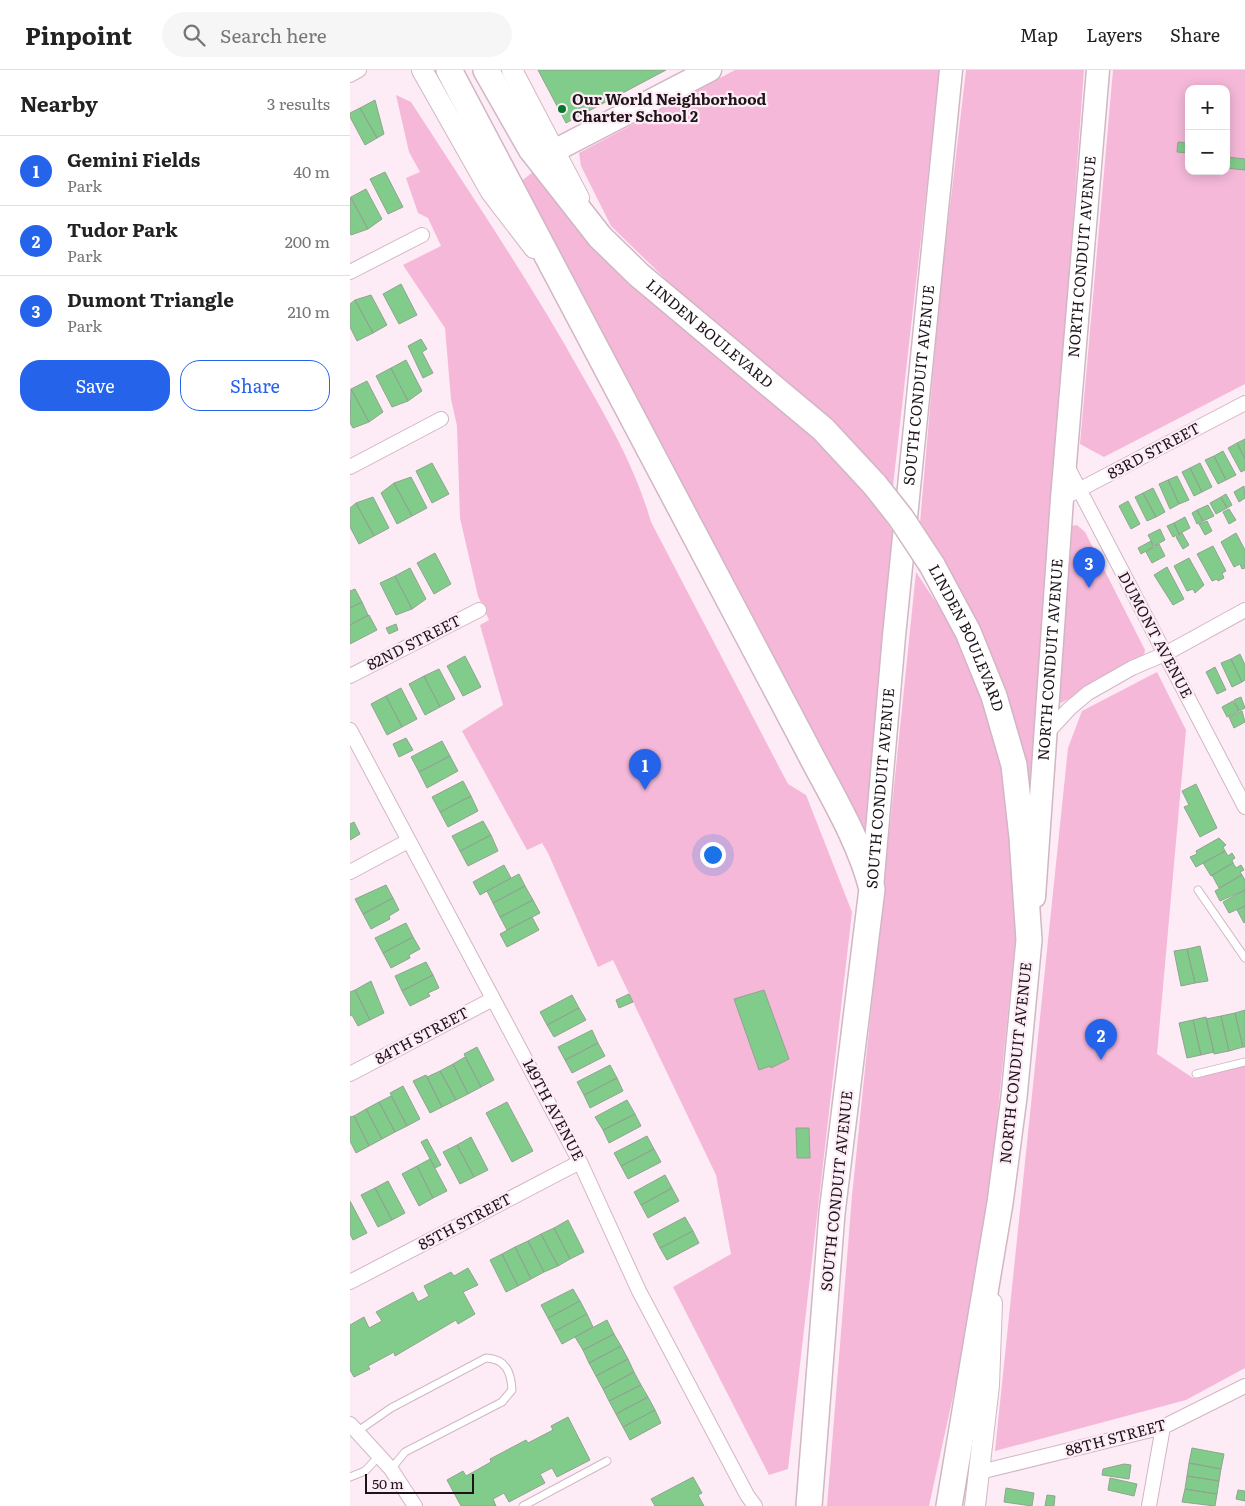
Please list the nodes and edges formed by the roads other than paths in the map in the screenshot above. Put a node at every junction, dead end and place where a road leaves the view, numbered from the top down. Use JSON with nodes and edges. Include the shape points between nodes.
{"nodes":[{"id":1,"x":359,"y":70,"type":"edge"},
{"id":2,"x":422,"y":70,"type":"edge"},
{"id":3,"x":449,"y":70,"type":"edge"},
{"id":4,"x":486,"y":70,"type":"edge"},
{"id":5,"x":512,"y":70,"type":"edge"},
{"id":6,"x":710,"y":70,"type":"edge"},
{"id":7,"x":951,"y":70,"type":"edge"},
{"id":8,"x":1098,"y":70,"type":"edge"},
{"id":9,"x":350,"y":75,"type":"edge"},
{"id":10,"x":546,"y":155,"type":"junction"},
{"id":11,"x":422,"y":235,"type":"dead end"},
{"id":12,"x":350,"y":272,"type":"edge"},
{"id":13,"x":559,"y":280,"type":"junction"},
{"id":14,"x":1245,"y":403,"type":"edge"},
{"id":15,"x":441,"y":419,"type":"dead end"},
{"id":16,"x":350,"y":467,"type":"edge"},
{"id":17,"x":1071,"y":494,"type":"junction"},
{"id":18,"x":479,"y":610,"type":"dead end"},
{"id":19,"x":1245,"y":610,"type":"edge"},
{"id":20,"x":1165,"y":654,"type":"junction"},
{"id":21,"x":350,"y":676,"type":"edge"},
{"id":22,"x":350,"y":730,"type":"edge"},
{"id":23,"x":1046,"y":734,"type":"junction"},
{"id":24,"x":1245,"y":807,"type":"edge"},
{"id":25,"x":408,"y":841,"type":"junction"},
{"id":26,"x":350,"y":872,"type":"edge"},
{"id":27,"x":872,"y":889,"type":"junction"},
{"id":28,"x":1198,"y":890,"type":"dead end"},
{"id":29,"x":1029,"y":940,"type":"junction"},
{"id":30,"x":1245,"y":958,"type":"edge"},
{"id":31,"x":493,"y":999,"type":"junction"},
{"id":32,"x":1245,"y":1062,"type":"edge"},
{"id":33,"x":350,"y":1074,"type":"edge"},
{"id":34,"x":1196,"y":1074,"type":"dead end"},
{"id":35,"x":580,"y":1162,"type":"junction"},
{"id":36,"x":350,"y":1282,"type":"edge"},
{"id":37,"x":1245,"y":1386,"type":"edge"},
{"id":38,"x":1163,"y":1427,"type":"junction"},
{"id":39,"x":354,"y":1428,"type":"edge"},
{"id":40,"x":379,"y":1456,"type":"junction"},
{"id":41,"x":607,"y":1461,"type":"dead end"},
{"id":42,"x":968,"y":1468,"type":"junction"},
{"id":43,"x":391,"y":1469,"type":"junction"},
{"id":44,"x":350,"y":1477,"type":"edge"},
{"id":45,"x":751,"y":1502,"type":"edge"},
{"id":46,"x":415,"y":1506,"type":"edge"},
{"id":47,"x":524,"y":1506,"type":"edge"},
{"id":48,"x":810,"y":1506,"type":"edge"},
{"id":49,"x":940,"y":1506,"type":"edge"},
{"id":50,"x":949,"y":1506,"type":"edge"},
{"id":51,"x":976,"y":1506,"type":"edge"},
{"id":52,"x":1149,"y":1506,"type":"edge"}],
"edges":[{"from":1,"to":9,"type":"street"},
{"from":2,"to":13,"type":"street","via":[[491,192]]},
{"from":3,"to":13,"type":"highway"},
{"from":4,"to":10,"type":"highway","name":"LINDEN BOULEVARD","via":[[516,125]]},
{"from":5,"to":10,"type":"street","name":"LINDEN BOULEVARD"},
{"from":6,"to":10,"type":"main road"},
{"from":7,"to":27,"type":"main road","name":"SOUTH CONDUIT AVENUE"},
{"from":8,"to":17,"type":"main road","name":"NORTH CONDUIT AVENUE","via":[[1066,464]]},
{"from":10,"to":29,"type":"highway","name":"LINDEN BOULEVARD","bridge":true,"via":[[600,237],[639,275],[823,429],[875,485],[932,565],[972,641],[994,696],[1014,765]]},
{"from":11,"to":12,"type":"street"},
{"from":13,"to":27,"type":"highway","via":[[805,744],[864,863]]},
{"from":14,"to":17,"type":"street","name":"83RD STREET"},
{"from":15,"to":16,"type":"street"},
{"from":17,"to":20,"type":"street","name":"DUMONT AVENUE"},
{"from":17,"to":23,"type":"main road","name":"NORTH CONDUIT AVENUE"},
{"from":18,"to":21,"type":"street","name":"82ND STREET"},
{"from":19,"to":20,"type":"street"},
{"from":20,"to":23,"type":"street","via":[[1132,668],[1088,694]]},
{"from":20,"to":24,"type":"street","name":"DUMONT AVENUE"},
{"from":22,"to":25,"type":"street","name":"149TH AVENUE"},
{"from":23,"to":29,"type":"main road","name":"NORTH CONDUIT AVENUE"},
{"from":25,"to":26,"type":"street"},
{"from":25,"to":31,"type":"street","name":"149TH AVENUE"},
{"from":27,"to":48,"type":"highway","name":"SOUTH CONDUIT AVENUE","via":[[832,1213]]},
{"from":28,"to":30,"type":"lane"},
{"from":29,"to":42,"type":"highway","name":"NORTH CONDUIT AVENUE","via":[[1014,1097]]},
{"from":31,"to":33,"type":"street","name":"84TH STREET"},
{"from":31,"to":35,"type":"street","name":"149TH AVENUE"},
{"from":32,"to":34,"type":"lane"},
{"from":35,"to":36,"type":"street","name":"85TH STREET"},
{"from":35,"to":45,"type":"street","name":"149TH AVENUE","via":[[639,1291]]},
{"from":37,"to":38,"type":"street","name":"88TH STREET"},
{"from":38,"to":42,"type":"street","name":"88TH STREET"},
{"from":38,"to":52,"type":"street"},
{"from":39,"to":40,"type":"street"},
{"from":39,"to":43,"type":"lane","via":[[486,1358],[499,1360],[507,1367],[512,1390],[502,1402],[405,1452]]},
{"from":40,"to":43,"type":"street"},
{"from":40,"to":44,"type":"lane","via":[[365,1471]]},
{"from":41,"to":47,"type":"lane"},
{"from":42,"to":49,"type":"highway"},
{"from":42,"to":50,"type":"highway","name":"NORTH CONDUIT AVENUE"},
{"from":42,"to":51,"type":"street","name":"NORTH CONDUIT AVENUE"},
{"from":43,"to":46,"type":"street"}]}
